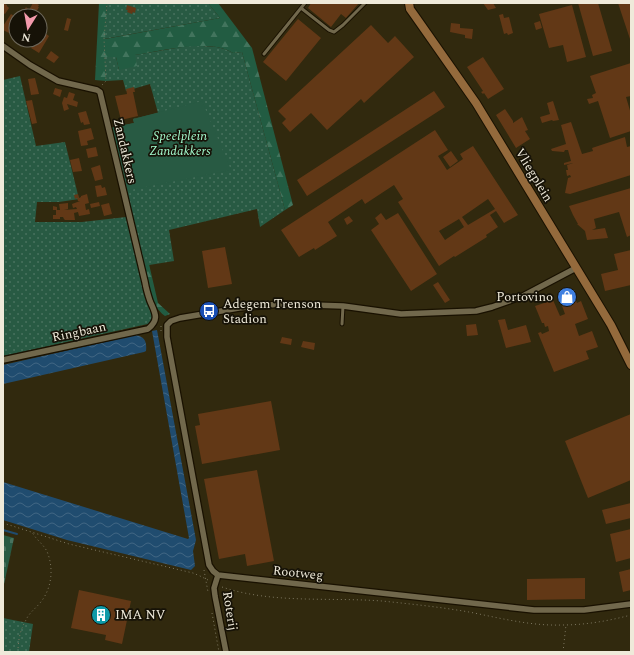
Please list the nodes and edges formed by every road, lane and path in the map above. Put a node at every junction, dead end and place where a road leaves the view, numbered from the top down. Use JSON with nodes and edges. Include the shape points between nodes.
{"nodes":[{"id":1,"x":107,"y":3,"type":"edge"},
{"id":2,"x":305,"y":3,"type":"edge"},
{"id":3,"x":365,"y":3,"type":"edge"},
{"id":4,"x":408,"y":3,"type":"edge"},
{"id":5,"x":301,"y":8,"type":"junction"},
{"id":6,"x":3,"y":46,"type":"edge"},
{"id":7,"x":264,"y":54,"type":"dead end"},
{"id":8,"x":97,"y":90,"type":"junction"},
{"id":9,"x":576,"y":268,"type":"junction"},
{"id":10,"x":343,"y":306,"type":"junction"},
{"id":11,"x":156,"y":319,"type":"joint"},
{"id":12,"x":342,"y":324,"type":"dead end"},
{"id":13,"x":3,"y":360,"type":"edge"},
{"id":14,"x":631,"y":365,"type":"edge"},
{"id":15,"x":31,"y":532,"type":"dead end"},
{"id":16,"x":218,"y":575,"type":"junction"},
{"id":17,"x":631,"y":604,"type":"edge"},
{"id":18,"x":566,"y":625,"type":"dead end"},
{"id":19,"x":18,"y":652,"type":"edge"},
{"id":20,"x":226,"y":652,"type":"edge"},
{"id":21,"x":563,"y":652,"type":"edge"}],
"edges":[{"from":1,"to":8,"type":"path","via":[[104,40],[106,81]]},
{"from":2,"to":5,"type":"lane"},
{"from":3,"to":5,"type":"lane","via":[[334,32]]},
{"from":4,"to":9,"type":"street","name":"Vliegplein","via":[[476,103]]},
{"from":5,"to":7,"type":"lane"},
{"from":6,"to":8,"type":"street","via":[[58,81]]},
{"from":8,"to":11,"type":"street","name":"Zandakkers","via":[[100,92]]},
{"from":9,"to":10,"type":"street","via":[[523,296],[476,311],[401,314]]},
{"from":9,"to":14,"type":"street","name":"Vliegplein","via":[[611,325]]},
{"from":10,"to":12,"type":"lane"},
{"from":10,"to":16,"type":"street","via":[[280,304],[239,308],[180,318],[167,325],[167,337],[209,565]]},
{"from":11,"to":13,"type":"street","name":"Ringbaan","via":[[148,329]]},
{"from":15,"to":19,"type":"path","via":[[49,555],[51,579],[46,594],[22,626]]},
{"from":16,"to":17,"type":"street","name":"Rootweg","via":[[534,610],[584,610]]},
{"from":16,"to":20,"type":"street","name":"Roterij","via":[[214,588]]},
{"from":18,"to":21,"type":"path"}]}
